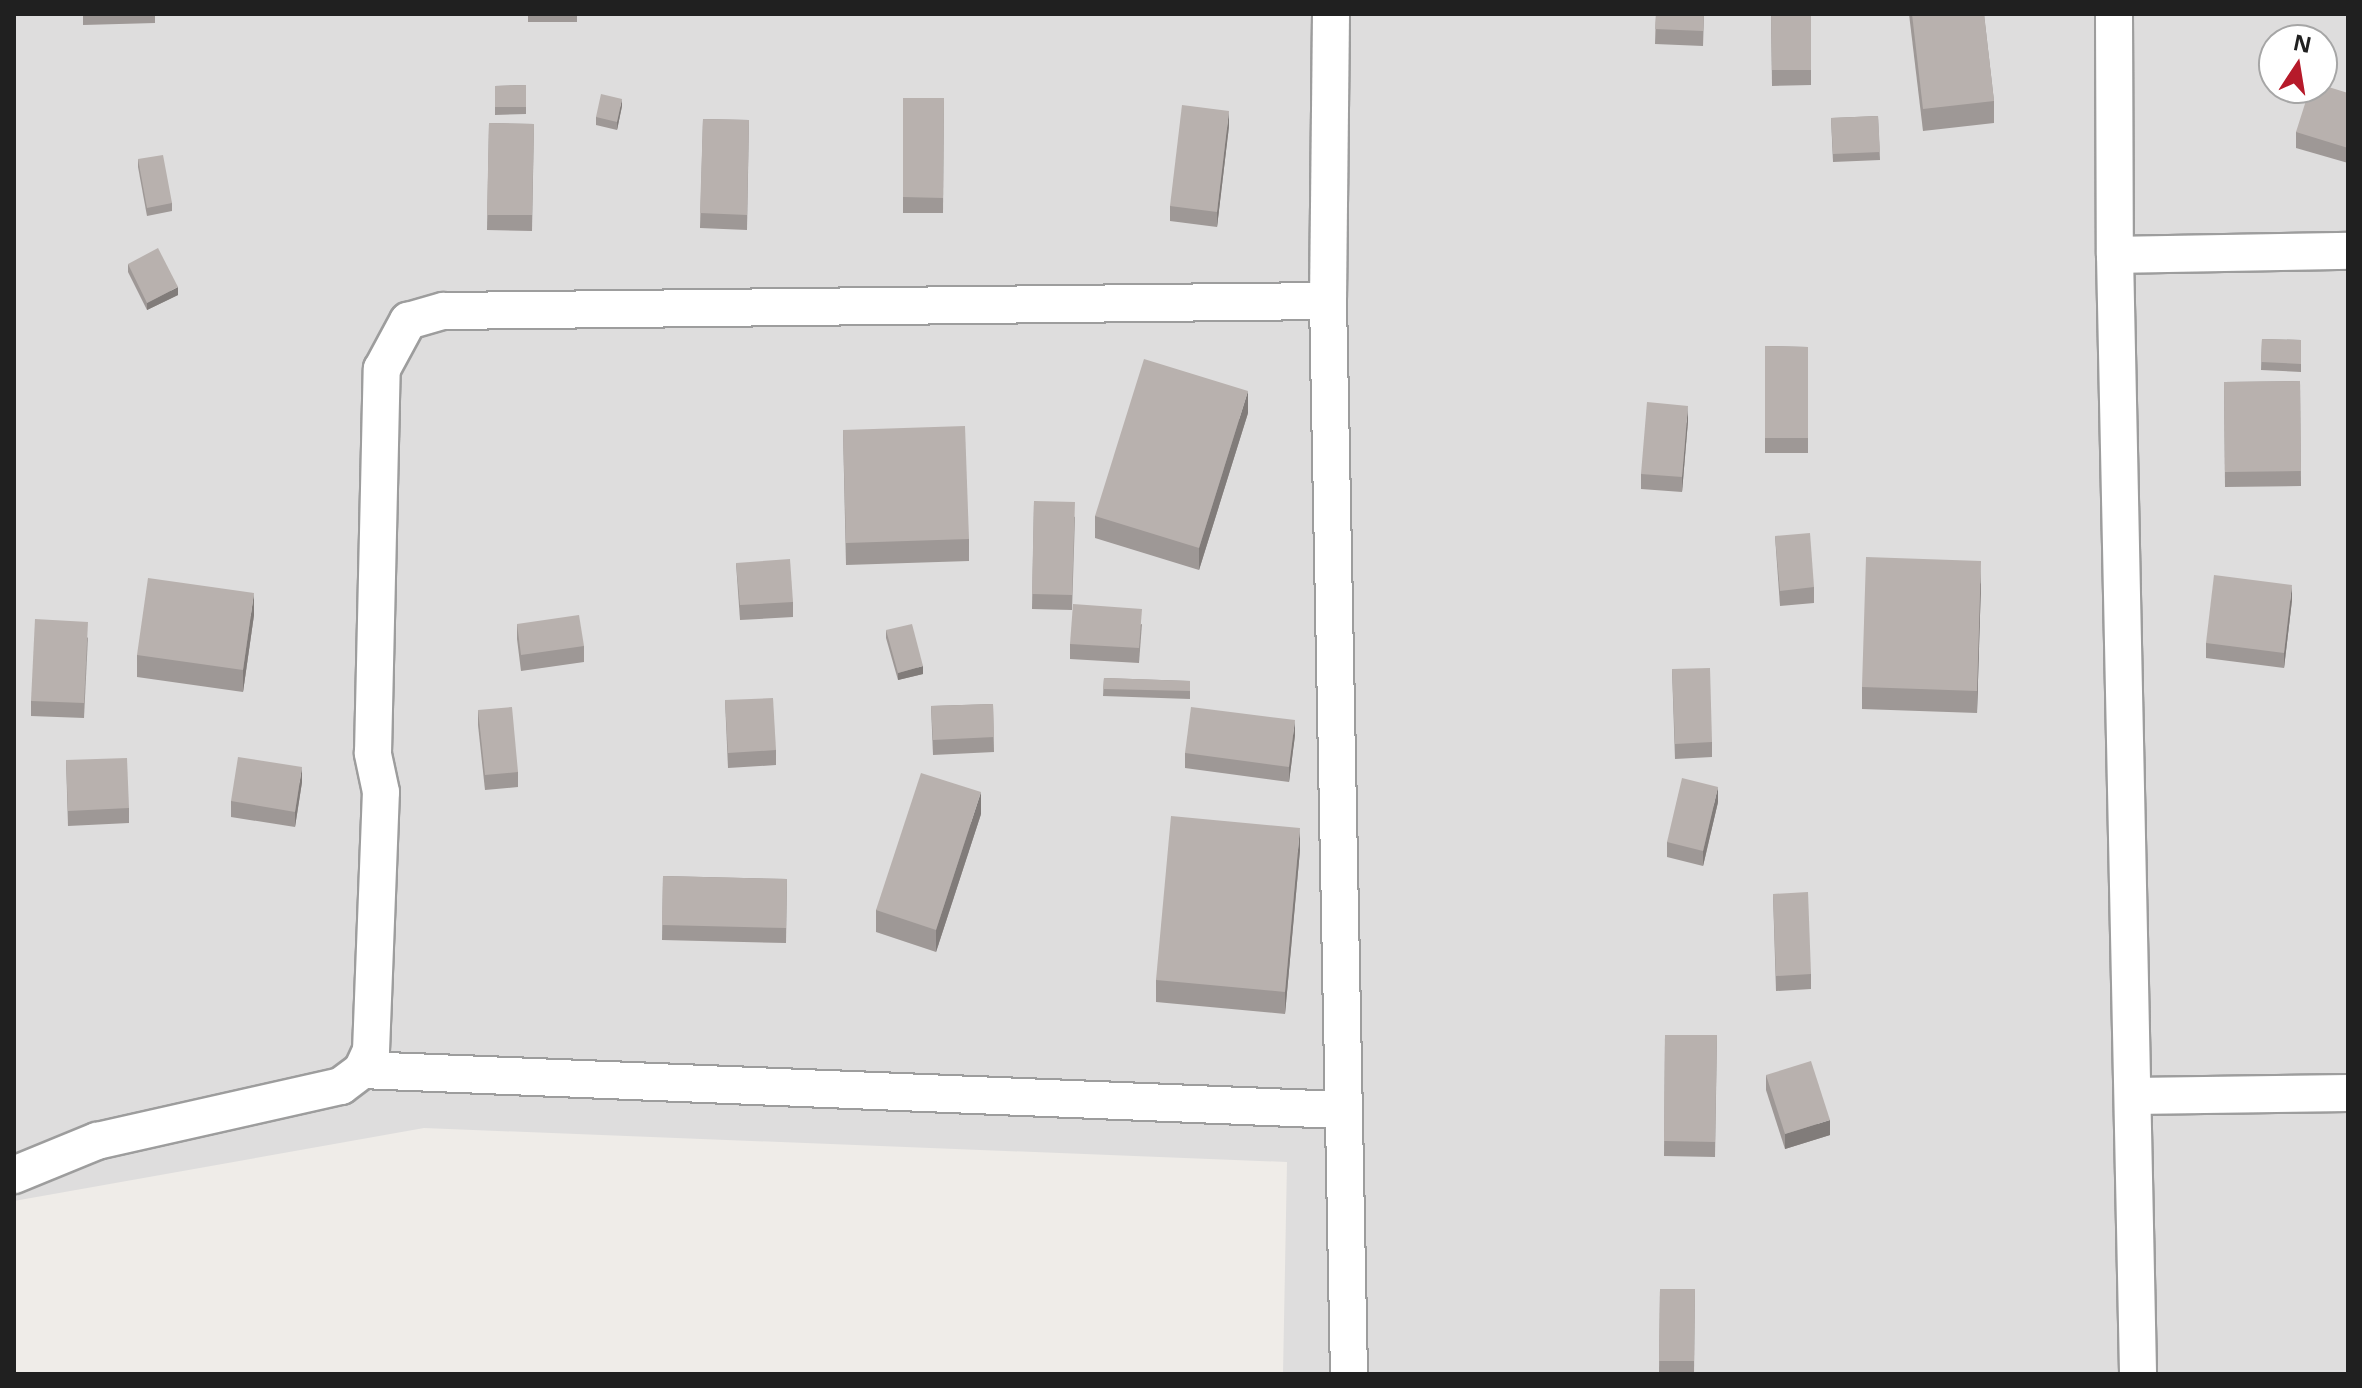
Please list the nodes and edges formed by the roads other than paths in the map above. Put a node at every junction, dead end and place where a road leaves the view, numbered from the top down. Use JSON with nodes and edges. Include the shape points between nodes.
{"nodes":[{"id":1,"x":1331,"y":14,"type":"edge"},
{"id":2,"x":2114,"y":14,"type":"edge"},
{"id":3,"x":2348,"y":251,"type":"edge"},
{"id":4,"x":2115,"y":255,"type":"junction"},
{"id":5,"x":1328,"y":301,"type":"junction"},
{"id":6,"x":362,"y":1070,"type":"junction"},
{"id":7,"x":2348,"y":1093,"type":"edge"},
{"id":8,"x":2133,"y":1096,"type":"junction"},
{"id":9,"x":1341,"y":1110,"type":"junction"},
{"id":10,"x":14,"y":1175,"type":"edge"},
{"id":11,"x":1349,"y":1374,"type":"edge"},
{"id":12,"x":2138,"y":1374,"type":"edge"}],
"edges":[{"from":1,"to":5,"type":"street"},
{"from":2,"to":4,"type":"street"},
{"from":3,"to":4,"type":"street"},
{"from":4,"to":8,"type":"street"},
{"from":5,"to":6,"type":"street","via":[[444,311],[408,321],[382,369],[373,753],[381,792],[371,1051]]},
{"from":5,"to":9,"type":"street"},
{"from":6,"to":9,"type":"street"},
{"from":6,"to":10,"type":"street","via":[[341,1086],[97,1141]]},
{"from":7,"to":8,"type":"street"},
{"from":8,"to":12,"type":"street"},
{"from":9,"to":11,"type":"street"}]}
